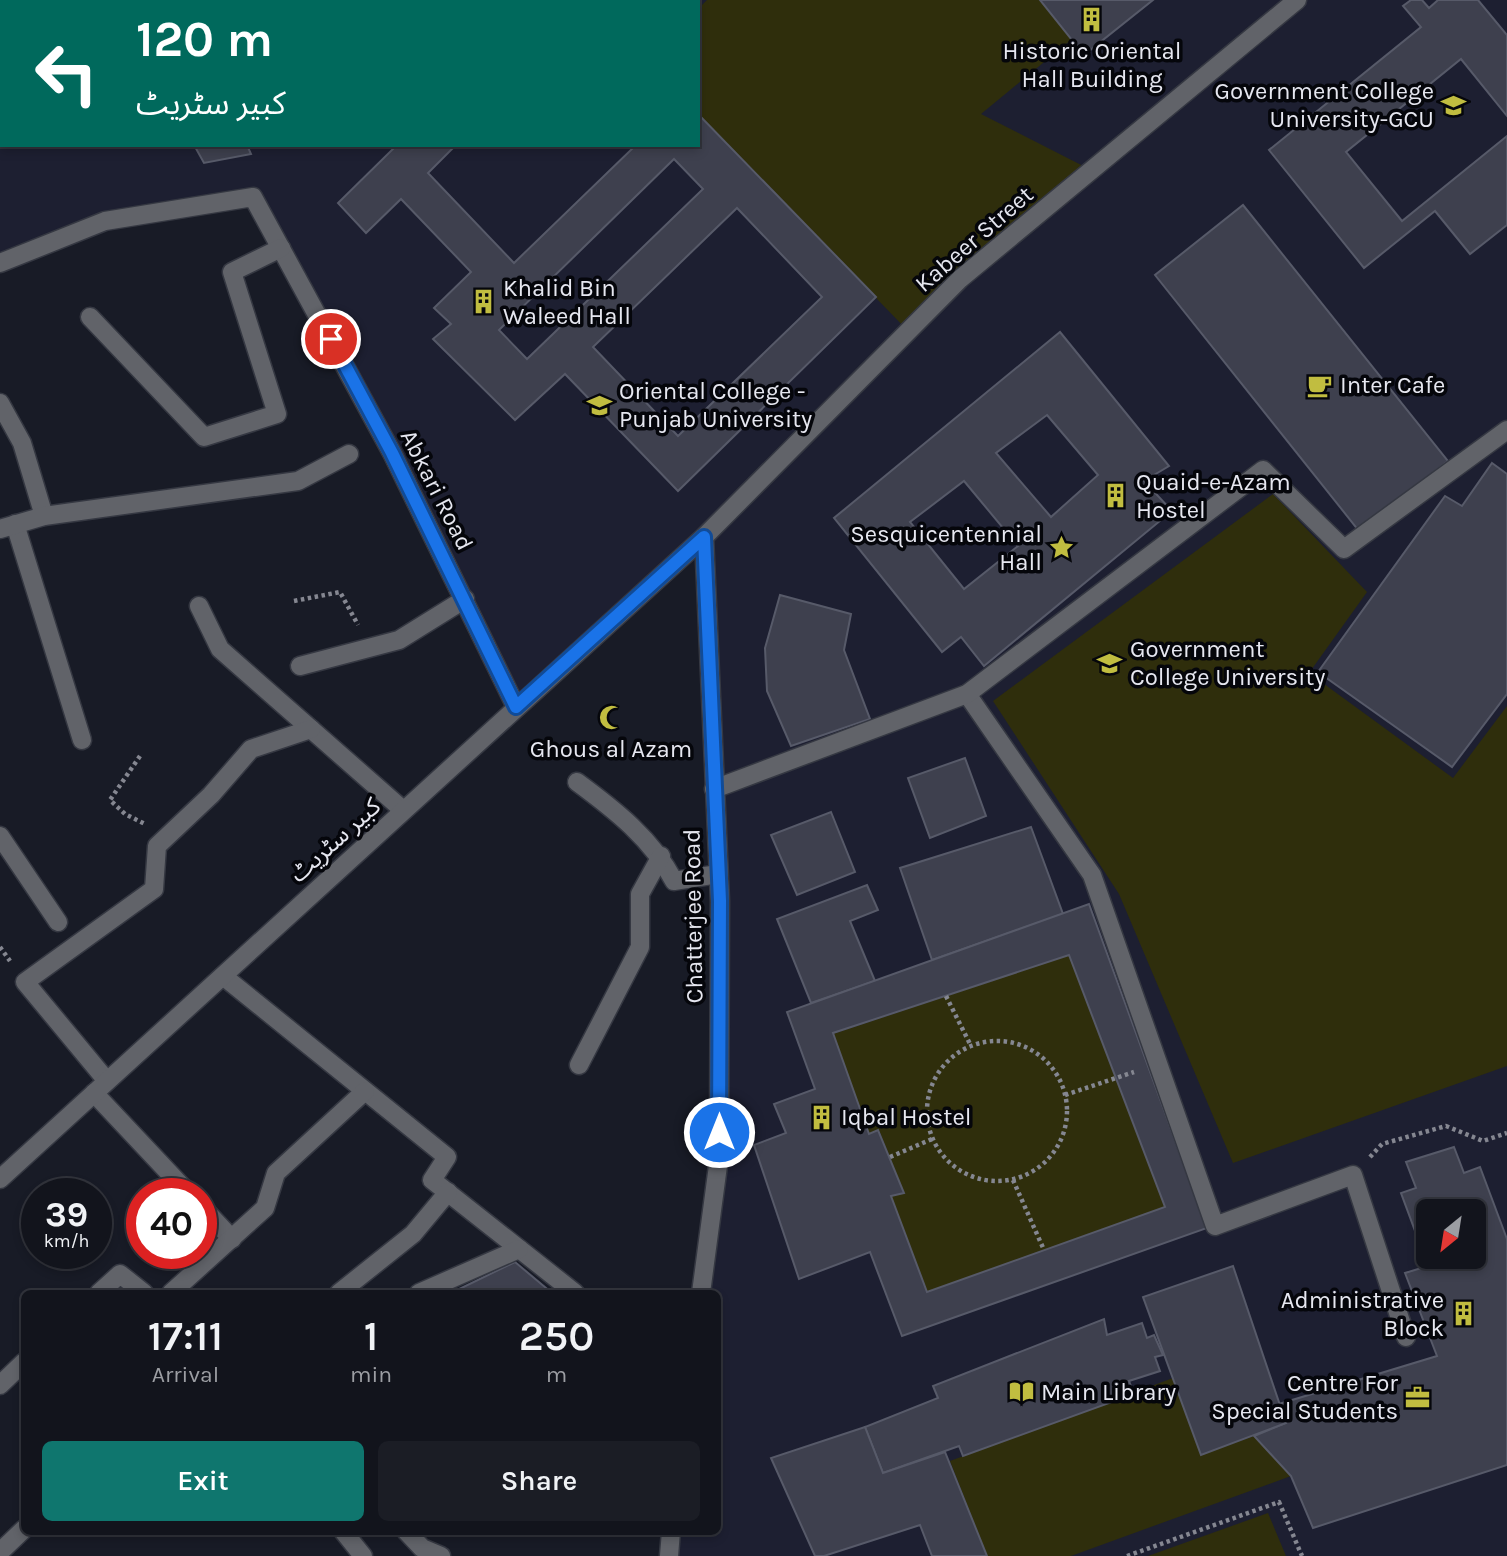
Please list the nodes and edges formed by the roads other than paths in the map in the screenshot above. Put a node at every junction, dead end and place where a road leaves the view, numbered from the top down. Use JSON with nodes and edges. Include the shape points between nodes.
{"nodes":[{"id":1,"x":1297,"y":0,"type":"edge"},
{"id":2,"x":281,"y":248,"type":"junction"},
{"id":3,"x":0,"y":263,"type":"edge"},
{"id":4,"x":90,"y":317,"type":"dead end"},
{"id":5,"x":0,"y":403,"type":"edge"},
{"id":6,"x":6,"y":427,"type":"edge"},
{"id":7,"x":1507,"y":430,"type":"edge"},
{"id":8,"x":349,"y":454,"type":"dead end"},
{"id":9,"x":44,"y":516,"type":"junction"},
{"id":10,"x":8,"y":526,"type":"edge"},
{"id":11,"x":704,"y":537,"type":"junction"},
{"id":12,"x":465,"y":599,"type":"junction"},
{"id":13,"x":199,"y":606,"type":"dead end"},
{"id":14,"x":300,"y":666,"type":"dead end"},
{"id":15,"x":967,"y":694,"type":"junction"},
{"id":16,"x":516,"y":707,"type":"junction"},
{"id":17,"x":311,"y":729,"type":"junction"},
{"id":18,"x":82,"y":740,"type":"dead end"},
{"id":19,"x":577,"y":782,"type":"dead end"},
{"id":20,"x":714,"y":789,"type":"junction"},
{"id":21,"x":404,"y":810,"type":"junction"},
{"id":22,"x":0,"y":836,"type":"edge"},
{"id":23,"x":661,"y":856,"type":"junction"},
{"id":24,"x":718,"y":874,"type":"junction"},
{"id":25,"x":58,"y":922,"type":"dead end"},
{"id":26,"x":223,"y":976,"type":"junction"},
{"id":27,"x":579,"y":1065,"type":"dead end"},
{"id":28,"x":100,"y":1087,"type":"junction"},
{"id":29,"x":365,"y":1091,"type":"junction"},
{"id":30,"x":176,"y":1178,"type":"edge"},
{"id":31,"x":0,"y":1179,"type":"edge"},
{"id":32,"x":448,"y":1192,"type":"junction"},
{"id":33,"x":217,"y":1223,"type":"edge"},
{"id":34,"x":232,"y":1239,"type":"junction"},
{"id":35,"x":519,"y":1249,"type":"junction"},
{"id":36,"x":102,"y":1290,"type":"edge"},
{"id":37,"x":140,"y":1290,"type":"edge"},
{"id":38,"x":175,"y":1290,"type":"edge"},
{"id":39,"x":343,"y":1290,"type":"edge"},
{"id":40,"x":426,"y":1290,"type":"edge"},
{"id":41,"x":571,"y":1290,"type":"edge"},
{"id":42,"x":701,"y":1290,"type":"edge"},
{"id":43,"x":1406,"y":1337,"type":"dead end"},
{"id":44,"x":21,"y":1365,"type":"edge"},
{"id":45,"x":0,"y":1385,"type":"edge"},
{"id":46,"x":21,"y":1532,"type":"edge"},
{"id":47,"x":346,"y":1535,"type":"edge"},
{"id":48,"x":410,"y":1535,"type":"edge"},
{"id":49,"x":671,"y":1535,"type":"edge"},
{"id":50,"x":0,"y":1552,"type":"edge"},
{"id":51,"x":363,"y":1556,"type":"edge"},
{"id":52,"x":441,"y":1556,"type":"edge"},
{"id":53,"x":669,"y":1556,"type":"edge"}],
"edges":[{"from":1,"to":11,"type":"street","name":"Kabeer Street","via":[[960,279]]},
{"from":2,"to":3,"type":"street","name":"Abkari Road","via":[[253,197],[105,221]]},
{"from":2,"to":4,"type":"street","via":[[232,272],[277,414],[204,437]]},
{"from":2,"to":12,"type":"street","name":"Abkari Road"},
{"from":5,"to":6,"type":"street"},
{"from":6,"to":9,"type":"street","via":[[22,443]]},
{"from":7,"to":15,"type":"street","via":[[1344,550],[1263,470]]},
{"from":8,"to":9,"type":"street","via":[[298,481]]},
{"from":9,"to":10,"type":"street"},
{"from":10,"to":18,"type":"street"},
{"from":11,"to":16,"type":"street","name":"کبیر سٹریٹ"},
{"from":11,"to":20,"type":"street","name":"Chatterjee Road"},
{"from":12,"to":14,"type":"street","via":[[399,640]]},
{"from":12,"to":16,"type":"street","name":"Abkari Road"},
{"from":13,"to":17,"type":"street","via":[[220,649]]},
{"from":15,"to":20,"type":"street"},
{"from":15,"to":43,"type":"street","via":[[1092,875],[1215,1226],[1353,1175]]},
{"from":16,"to":21,"type":"street","name":"کبیر سٹریٹ"},
{"from":17,"to":21,"type":"street"},
{"from":17,"to":28,"type":"street","via":[[251,749],[211,795],[157,845],[154,888],[25,982]]},
{"from":19,"to":23,"type":"street","via":[[616,810]]},
{"from":20,"to":24,"type":"street","name":"Chatterjee Road"},
{"from":21,"to":26,"type":"street","name":"کبیر سٹریٹ"},
{"from":22,"to":25,"type":"street"},
{"from":23,"to":24,"type":"street","via":[[674,881]]},
{"from":23,"to":27,"type":"street","via":[[640,894],[640,947]]},
{"from":24,"to":42,"type":"street","name":"Chatterjee Road","via":[[719,1158]]},
{"from":26,"to":28,"type":"street","name":"کبیر سٹریٹ"},
{"from":26,"to":29,"type":"street"},
{"from":28,"to":30,"type":"street"},
{"from":28,"to":31,"type":"street","name":"کبیر سٹریٹ"},
{"from":29,"to":32,"type":"street","via":[[447,1157],[432,1180]]},
{"from":29,"to":34,"type":"street","via":[[276,1172],[265,1208]]},
{"from":32,"to":35,"type":"street"},
{"from":32,"to":39,"type":"street","via":[[413,1234]]},
{"from":33,"to":34,"type":"street"},
{"from":34,"to":38,"type":"street"},
{"from":35,"to":40,"type":"street"},
{"from":35,"to":41,"type":"street"},
{"from":36,"to":37,"type":"street","via":[[120,1273]]},
{"from":44,"to":45,"type":"street"},
{"from":46,"to":50,"type":"street"},
{"from":47,"to":51,"type":"street"},
{"from":48,"to":52,"type":"street","via":[[422,1548]]},
{"from":49,"to":53,"type":"street"}]}
